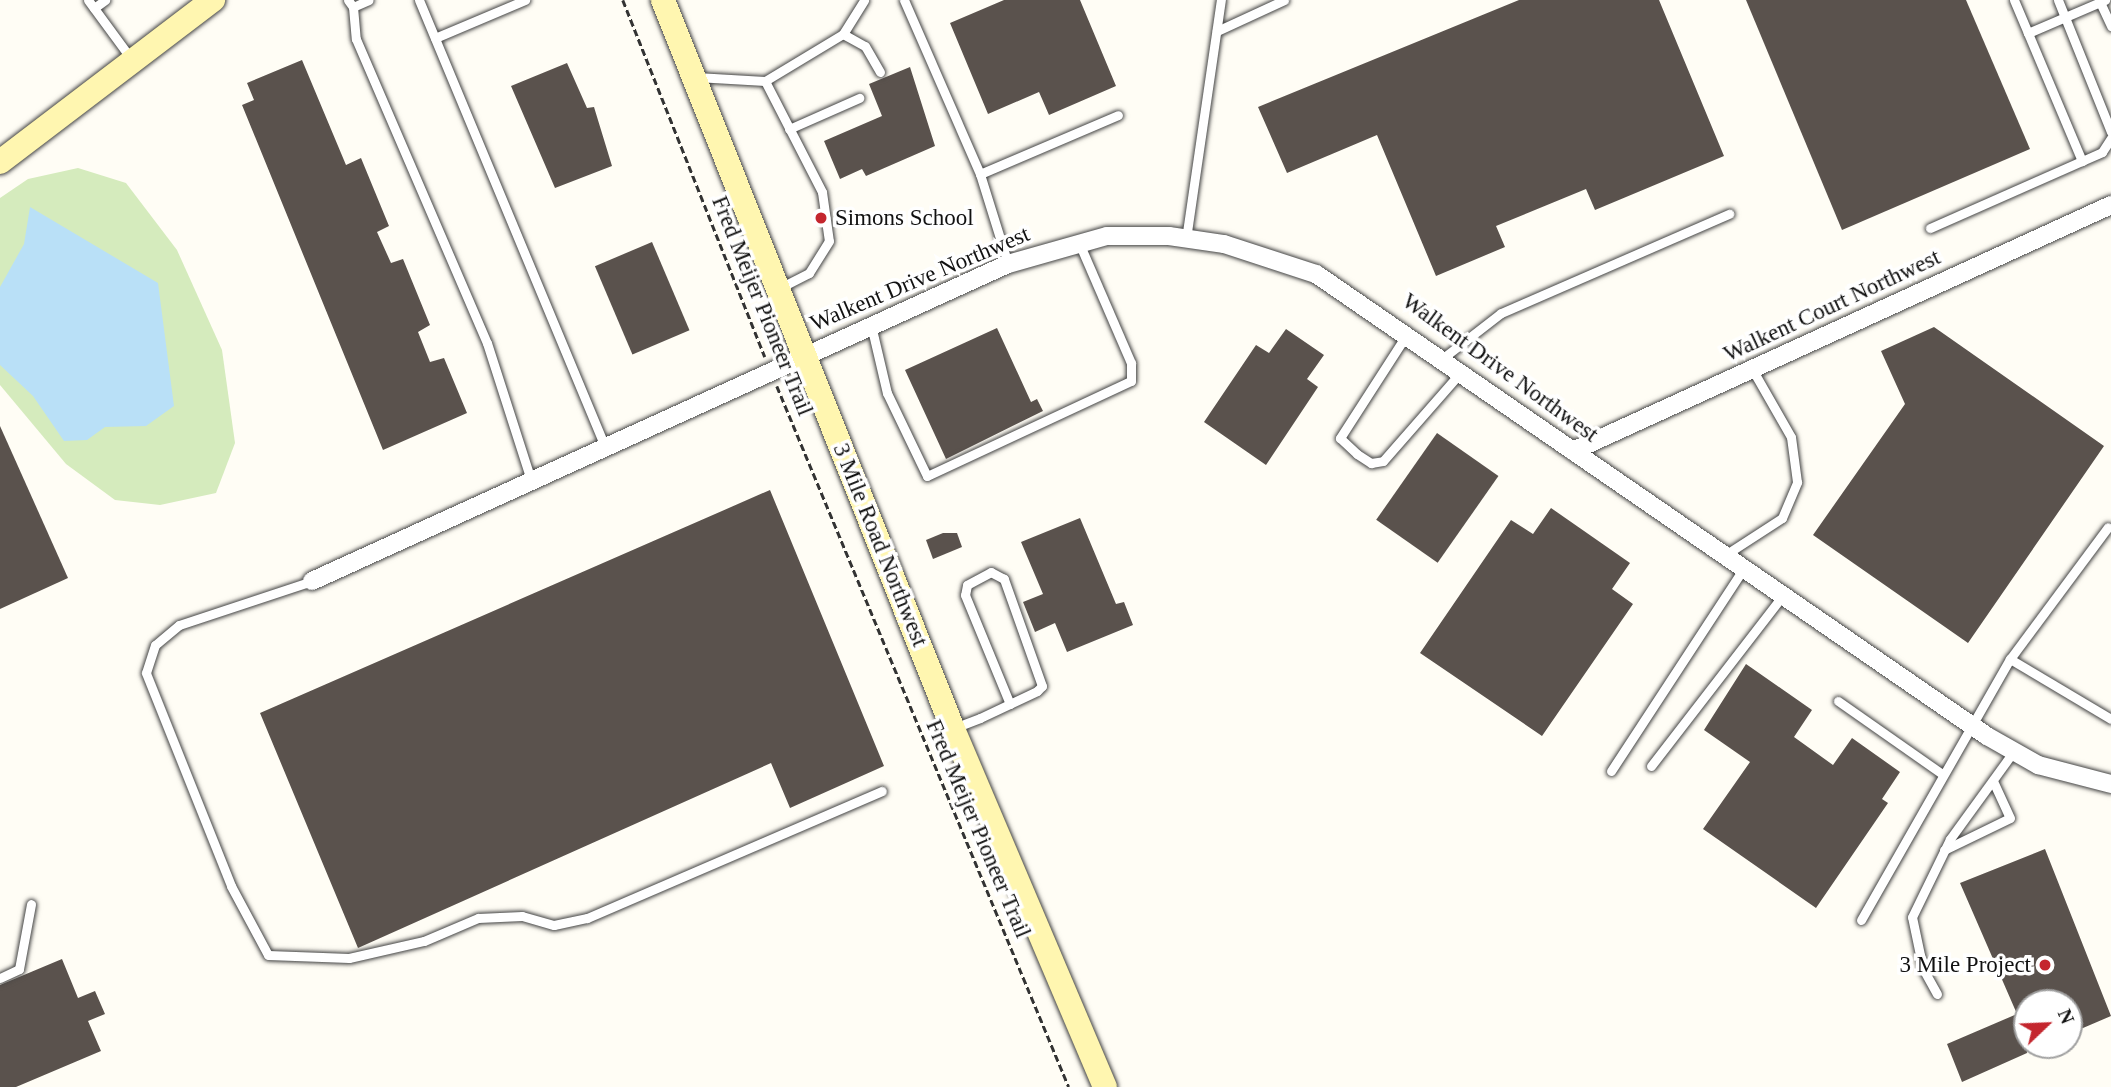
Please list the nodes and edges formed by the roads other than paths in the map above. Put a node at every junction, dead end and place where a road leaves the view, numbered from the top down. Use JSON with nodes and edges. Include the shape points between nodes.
{"nodes":[{"id":1,"x":88,"y":0,"type":"edge"},
{"id":2,"x":105,"y":0,"type":"edge"},
{"id":3,"x":213,"y":0,"type":"edge"},
{"id":4,"x":369,"y":0,"type":"edge"},
{"id":5,"x":419,"y":0,"type":"edge"},
{"id":6,"x":524,"y":0,"type":"edge"},
{"id":7,"x":663,"y":0,"type":"edge"},
{"id":8,"x":864,"y":0,"type":"edge"},
{"id":9,"x":904,"y":0,"type":"edge"},
{"id":10,"x":1221,"y":0,"type":"edge"},
{"id":11,"x":1284,"y":0,"type":"edge"},
{"id":12,"x":2014,"y":0,"type":"edge"},
{"id":13,"x":2058,"y":0,"type":"edge"},
{"id":14,"x":2102,"y":1,"type":"edge"},
{"id":15,"x":350,"y":3,"type":"edge"},
{"id":16,"x":94,"y":8,"type":"junction"},
{"id":17,"x":2066,"y":18,"type":"junction"},
{"id":18,"x":2111,"y":26,"type":"edge"},
{"id":19,"x":1217,"y":31,"type":"junction"},
{"id":20,"x":2028,"y":33,"type":"junction"},
{"id":21,"x":843,"y":34,"type":"junction"},
{"id":22,"x":435,"y":38,"type":"junction"},
{"id":23,"x":133,"y":61,"type":"junction"},
{"id":24,"x":880,"y":72,"type":"dead end"},
{"id":25,"x":695,"y":77,"type":"junction"},
{"id":26,"x":765,"y":81,"type":"junction"},
{"id":27,"x":859,"y":98,"type":"dead end"},
{"id":28,"x":1118,"y":115,"type":"dead end"},
{"id":29,"x":789,"y":129,"type":"junction"},
{"id":30,"x":2111,"y":132,"type":"edge"},
{"id":31,"x":2111,"y":138,"type":"edge"},
{"id":32,"x":2082,"y":161,"type":"junction"},
{"id":33,"x":0,"y":162,"type":"edge"},
{"id":34,"x":980,"y":174,"type":"junction"},
{"id":35,"x":2111,"y":205,"type":"edge"},
{"id":36,"x":1729,"y":214,"type":"dead end"},
{"id":37,"x":1930,"y":228,"type":"dead end"},
{"id":38,"x":1186,"y":239,"type":"junction"},
{"id":39,"x":1079,"y":243,"type":"junction"},
{"id":40,"x":1008,"y":264,"type":"junction"},
{"id":41,"x":778,"y":289,"type":"junction"},
{"id":42,"x":872,"y":324,"type":"junction"},
{"id":43,"x":1408,"y":333,"type":"junction"},
{"id":44,"x":805,"y":354,"type":"junction"},
{"id":45,"x":1443,"y":358,"type":"junction"},
{"id":46,"x":1752,"y":369,"type":"junction"},
{"id":47,"x":1462,"y":372,"type":"junction"},
{"id":48,"x":604,"y":447,"type":"junction"},
{"id":49,"x":1573,"y":451,"type":"junction"},
{"id":50,"x":531,"y":480,"type":"junction"},
{"id":51,"x":2108,"y":527,"type":"dead end"},
{"id":52,"x":1725,"y":555,"type":"junction"},
{"id":53,"x":1744,"y":568,"type":"junction"},
{"id":54,"x":312,"y":581,"type":"joint"},
{"id":55,"x":1783,"y":595,"type":"junction"},
{"id":56,"x":2010,"y":659,"type":"junction"},
{"id":57,"x":1838,"y":701,"type":"dead end"},
{"id":58,"x":1010,"y":704,"type":"junction"},
{"id":59,"x":2111,"y":719,"type":"edge"},
{"id":60,"x":1968,"y":723,"type":"junction"},
{"id":61,"x":953,"y":729,"type":"junction"},
{"id":62,"x":2014,"y":751,"type":"junction"},
{"id":63,"x":1651,"y":766,"type":"dead end"},
{"id":64,"x":1611,"y":771,"type":"dead end"},
{"id":65,"x":1941,"y":772,"type":"junction"},
{"id":66,"x":1993,"y":781,"type":"junction"},
{"id":67,"x":2111,"y":783,"type":"edge"},
{"id":68,"x":882,"y":790,"type":"dead end"},
{"id":69,"x":1944,"y":850,"type":"junction"},
{"id":70,"x":31,"y":904,"type":"dead end"},
{"id":71,"x":1861,"y":920,"type":"dead end"},
{"id":72,"x":0,"y":978,"type":"edge"},
{"id":73,"x":1937,"y":995,"type":"dead end"},
{"id":74,"x":1105,"y":1087,"type":"edge"}],
"edges":[{"from":1,"to":16,"type":"lane"},
{"from":2,"to":16,"type":"lane"},
{"from":3,"to":23,"type":"main road"},
{"from":4,"to":15,"type":"lane"},
{"from":5,"to":22,"type":"lane"},
{"from":6,"to":22,"type":"lane"},
{"from":7,"to":25,"type":"main road","name":"3 Mile Road Northwest"},
{"from":8,"to":21,"type":"lane"},
{"from":9,"to":34,"type":"lane"},
{"from":10,"to":19,"type":"lane"},
{"from":11,"to":19,"type":"lane"},
{"from":12,"to":20,"type":"lane"},
{"from":13,"to":17,"type":"lane"},
{"from":14,"to":17,"type":"lane"},
{"from":14,"to":18,"type":"lane"},
{"from":15,"to":50,"type":"lane","via":[[356,39],[487,343]]},
{"from":16,"to":23,"type":"lane"},
{"from":17,"to":20,"type":"lane"},
{"from":17,"to":30,"type":"lane"},
{"from":19,"to":38,"type":"lane"},
{"from":20,"to":32,"type":"lane"},
{"from":21,"to":24,"type":"lane","via":[[865,46]]},
{"from":21,"to":26,"type":"lane"},
{"from":22,"to":48,"type":"lane"},
{"from":23,"to":33,"type":"main road"},
{"from":25,"to":26,"type":"lane"},
{"from":25,"to":41,"type":"main road","name":"3 Mile Road Northwest"},
{"from":26,"to":29,"type":"lane"},
{"from":27,"to":29,"type":"lane"},
{"from":28,"to":34,"type":"lane"},
{"from":29,"to":41,"type":"lane","via":[[822,192],[830,241],[810,273]]},
{"from":31,"to":32,"type":"lane","via":[[2102,152]]},
{"from":32,"to":37,"type":"lane"},
{"from":34,"to":40,"type":"lane"},
{"from":35,"to":46,"type":"street","name":"Walkent Court Northwest"},
{"from":36,"to":45,"type":"lane","via":[[1501,313]]},
{"from":38,"to":39,"type":"street","name":"Walkent Drive Northwest","via":[[1107,236]]},
{"from":38,"to":43,"type":"street","name":"Walkent Drive Northwest","via":[[1224,244],[1316,274]]},
{"from":39,"to":40,"type":"street","name":"Walkent Drive Northwest"},
{"from":39,"to":42,"type":"lane","via":[[1132,363],[1131,381],[927,476],[887,393]]},
{"from":40,"to":42,"type":"street","name":"Walkent Drive Northwest"},
{"from":41,"to":44,"type":"main road","name":"3 Mile Road Northwest"},
{"from":42,"to":44,"type":"street","name":"Walkent Drive Northwest"},
{"from":43,"to":45,"type":"street","name":"Walkent Drive Northwest"},
{"from":43,"to":47,"type":"lane","via":[[1340,439],[1357,454],[1371,463],[1383,461]]},
{"from":44,"to":48,"type":"street","name":"Walkent Drive Northwest"},
{"from":44,"to":61,"type":"main road","name":"3 Mile Road Northwest"},
{"from":45,"to":47,"type":"street","name":"Walkent Drive Northwest"},
{"from":46,"to":49,"type":"street","name":"Walkent Court Northwest"},
{"from":46,"to":52,"type":"lane","via":[[1791,437],[1797,482],[1782,519]]},
{"from":47,"to":49,"type":"street","name":"Walkent Drive Northwest"},
{"from":48,"to":50,"type":"street","name":"Walkent Drive Northwest"},
{"from":49,"to":52,"type":"street","name":"Walkent Drive Northwest"},
{"from":50,"to":54,"type":"street","name":"Walkent Drive Northwest"},
{"from":51,"to":56,"type":"lane"},
{"from":52,"to":53,"type":"street","name":"Walkent Drive Northwest"},
{"from":53,"to":55,"type":"street","name":"Walkent Drive Northwest"},
{"from":53,"to":64,"type":"lane"},
{"from":54,"to":68,"type":"lane","via":[[179,625],[155,645],[146,673],[231,886],[268,956],[349,958],[424,941],[478,918],[522,916],[554,925],[587,918]]},
{"from":55,"to":60,"type":"street","name":"Walkent Drive Northwest"},
{"from":55,"to":63,"type":"lane"},
{"from":56,"to":59,"type":"lane"},
{"from":56,"to":60,"type":"lane"},
{"from":57,"to":65,"type":"lane"},
{"from":58,"to":58,"type":"lane","via":[[1037,691],[1043,677],[1004,579],[991,572],[967,585],[965,596]]},
{"from":58,"to":61,"type":"lane"},
{"from":60,"to":62,"type":"street","name":"Walkent Drive Northwest"},
{"from":60,"to":65,"type":"lane"},
{"from":61,"to":74,"type":"main road","name":"3 Mile Road Northwest"},
{"from":62,"to":66,"type":"lane"},
{"from":62,"to":67,"type":"street","name":"Walkent Drive Northwest","via":[[2038,765]]},
{"from":65,"to":71,"type":"lane"},
{"from":66,"to":69,"type":"lane"},
{"from":66,"to":69,"type":"lane","via":[[2010,818]]},
{"from":69,"to":73,"type":"lane","via":[[1912,917],[1923,969]]},
{"from":70,"to":72,"type":"lane","via":[[19,969]]}]}
